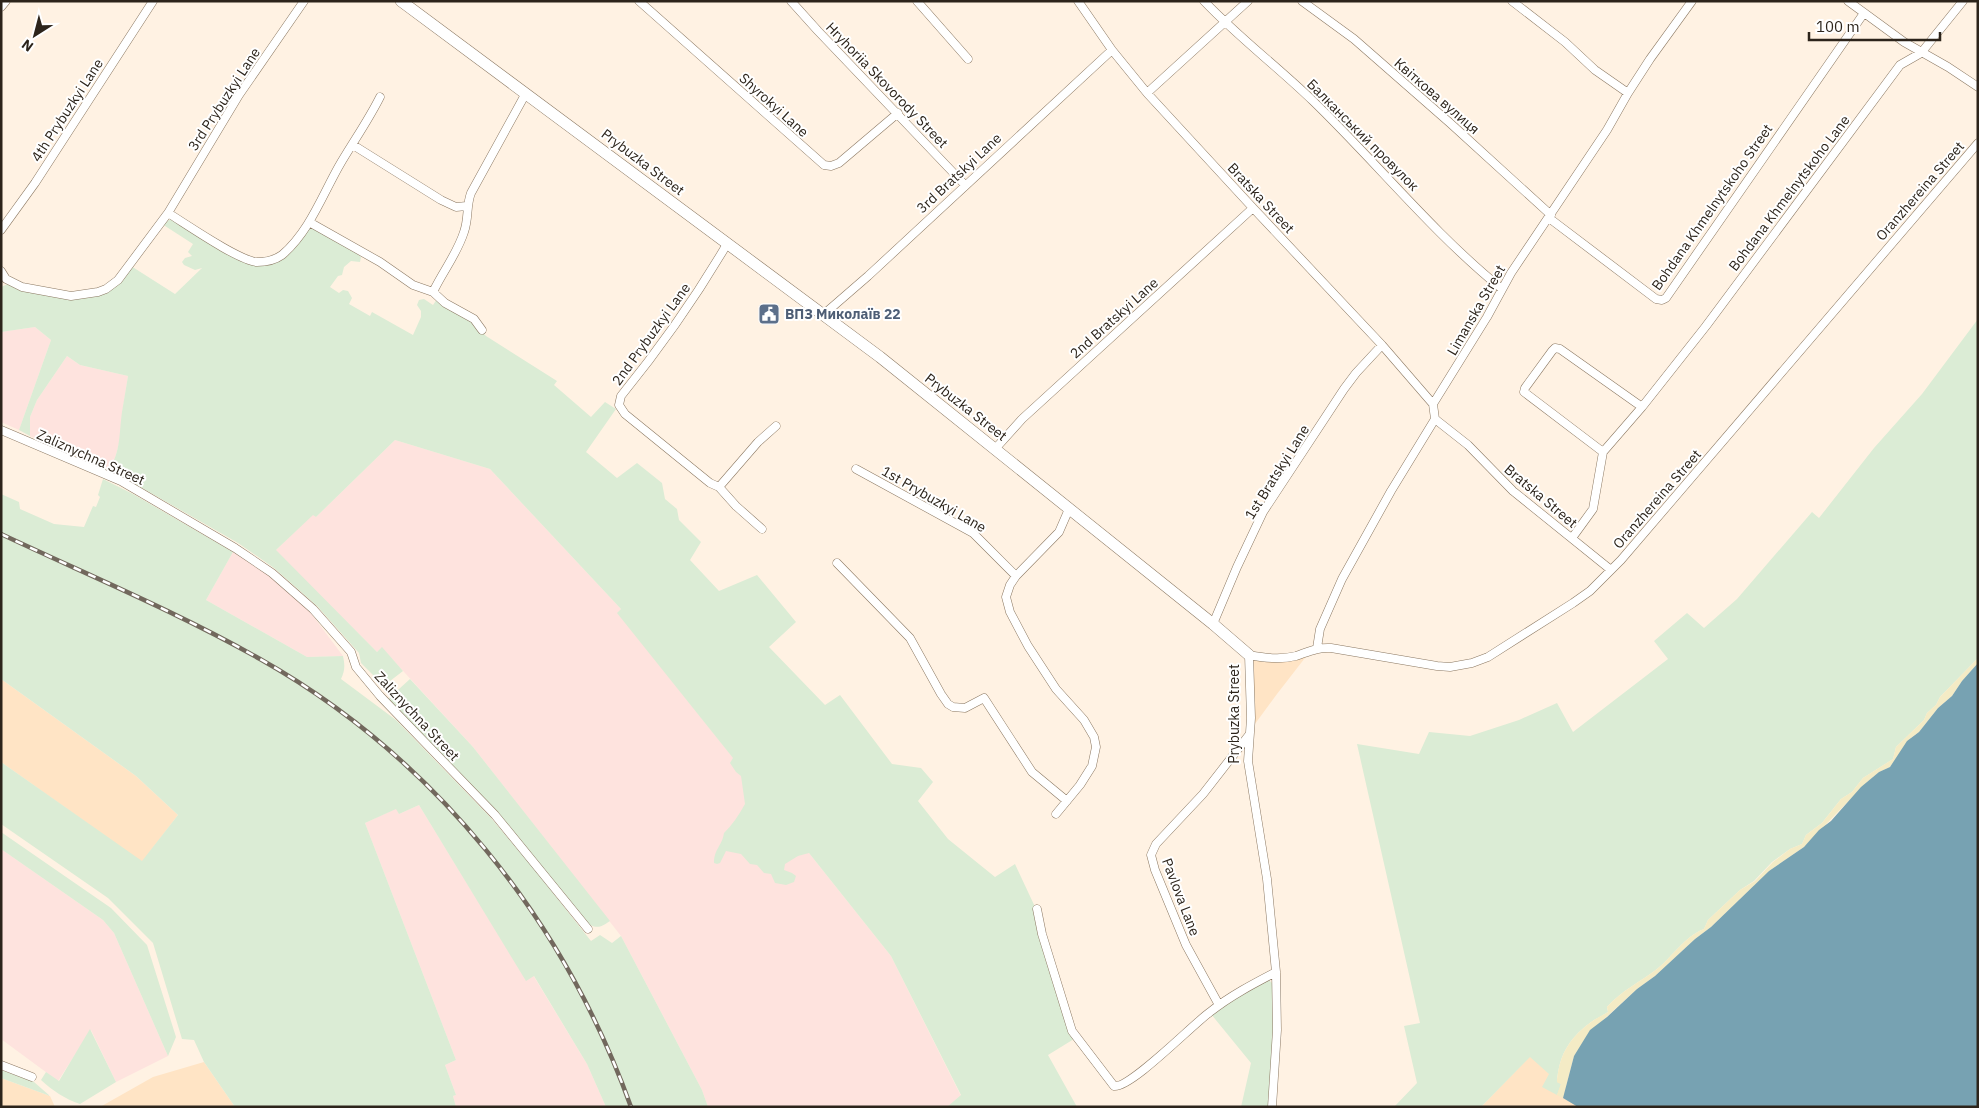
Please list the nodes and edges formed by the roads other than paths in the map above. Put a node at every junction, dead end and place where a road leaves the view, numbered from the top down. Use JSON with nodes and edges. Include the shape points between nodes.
{"nodes":[{"id":1,"x":6,"y":1,"type":"edge"},
{"id":2,"x":153,"y":1,"type":"edge"},
{"id":3,"x":304,"y":1,"type":"edge"},
{"id":4,"x":401,"y":1,"type":"edge"},
{"id":5,"x":639,"y":1,"type":"edge"},
{"id":6,"x":791,"y":1,"type":"edge"},
{"id":7,"x":918,"y":1,"type":"edge"},
{"id":8,"x":1078,"y":1,"type":"edge"},
{"id":9,"x":1204,"y":1,"type":"edge"},
{"id":10,"x":1248,"y":1,"type":"edge"},
{"id":11,"x":1302,"y":1,"type":"edge"},
{"id":12,"x":1512,"y":1,"type":"edge"},
{"id":13,"x":1692,"y":1,"type":"edge"},
{"id":14,"x":1848,"y":1,"type":"edge"},
{"id":15,"x":1964,"y":1,"type":"edge"},
{"id":16,"x":1,"y":7,"type":"edge"},
{"id":17,"x":1864,"y":13,"type":"junction"},
{"id":18,"x":1225,"y":23,"type":"junction"},
{"id":19,"x":1112,"y":50,"type":"junction"},
{"id":20,"x":1921,"y":53,"type":"junction"},
{"id":21,"x":968,"y":59,"type":"dead end"},
{"id":22,"x":1978,"y":87,"type":"edge"},
{"id":23,"x":526,"y":93,"type":"junction"},
{"id":24,"x":1148,"y":93,"type":"junction"},
{"id":25,"x":1628,"y":93,"type":"junction"},
{"id":26,"x":380,"y":97,"type":"dead end"},
{"id":27,"x":898,"y":113,"type":"junction"},
{"id":28,"x":1978,"y":143,"type":"edge"},
{"id":29,"x":353,"y":144,"type":"junction"},
{"id":30,"x":965,"y":185,"type":"junction"},
{"id":31,"x":467,"y":206,"type":"junction"},
{"id":32,"x":1253,"y":208,"type":"junction"},
{"id":33,"x":168,"y":213,"type":"junction"},
{"id":34,"x":1550,"y":216,"type":"junction"},
{"id":35,"x":309,"y":222,"type":"junction"},
{"id":36,"x":2,"y":231,"type":"edge"},
{"id":37,"x":727,"y":244,"type":"junction"},
{"id":38,"x":1,"y":271,"type":"edge"},
{"id":39,"x":1502,"y":290,"type":"junction"},
{"id":40,"x":433,"y":292,"type":"junction"},
{"id":41,"x":823,"y":315,"type":"junction"},
{"id":42,"x":482,"y":330,"type":"dead end"},
{"id":43,"x":1382,"y":345,"type":"junction"},
{"id":44,"x":1433,"y":404,"type":"junction"},
{"id":45,"x":1642,"y":407,"type":"junction"},
{"id":46,"x":1435,"y":419,"type":"junction"},
{"id":47,"x":776,"y":426,"type":"dead end"},
{"id":48,"x":1,"y":430,"type":"edge"},
{"id":49,"x":995,"y":449,"type":"junction"},
{"id":50,"x":1604,"y":452,"type":"junction"},
{"id":51,"x":856,"y":469,"type":"dead end"},
{"id":52,"x":719,"y":486,"type":"junction"},
{"id":53,"x":1069,"y":509,"type":"junction"},
{"id":54,"x":762,"y":529,"type":"dead end"},
{"id":55,"x":1572,"y":538,"type":"junction"},
{"id":56,"x":837,"y":563,"type":"dead end"},
{"id":57,"x":1611,"y":570,"type":"junction"},
{"id":58,"x":1016,"y":576,"type":"junction"},
{"id":59,"x":1213,"y":624,"type":"junction"},
{"id":60,"x":1317,"y":648,"type":"junction"},
{"id":61,"x":1249,"y":655,"type":"junction"},
{"id":62,"x":1249,"y":735,"type":"junction"},
{"id":63,"x":1067,"y":801,"type":"junction"},
{"id":64,"x":1056,"y":814,"type":"dead end"},
{"id":65,"x":1037,"y":909,"type":"dead end"},
{"id":66,"x":588,"y":929,"type":"dead end"},
{"id":67,"x":1276,"y":972,"type":"junction"},
{"id":68,"x":1219,"y":1005,"type":"junction"},
{"id":69,"x":1,"y":1065,"type":"edge"},
{"id":70,"x":32,"y":1076,"type":"dead end"},
{"id":71,"x":1272,"y":1107,"type":"edge"}],
"edges":[{"from":1,"to":16,"type":"street"},
{"from":2,"to":36,"type":"street","name":"4th Prybuzkyi Lane"},
{"from":3,"to":33,"type":"street","name":"3rd Prybuzkyi Lane","via":[[239,95]]},
{"from":4,"to":23,"type":"street","name":"Prybuzka Street"},
{"from":5,"to":27,"type":"street","name":"Shyrokyi Lane","via":[[824,165],[838,163]]},
{"from":6,"to":27,"type":"street","name":"Hryhoriia Skovorody Street"},
{"from":7,"to":21,"type":"street"},
{"from":8,"to":19,"type":"street","name":"Bratska Street"},
{"from":9,"to":18,"type":"street","name":"Балканський провулок"},
{"from":10,"to":18,"type":"street"},
{"from":11,"to":34,"type":"street","name":"Квіткова вулиця","via":[[1354,39]]},
{"from":12,"to":25,"type":"street"},
{"from":13,"to":25,"type":"street","name":"Limanska Street"},
{"from":14,"to":17,"type":"street"},
{"from":15,"to":20,"type":"street","name":"Bohdana Khmelnytskoho Lane"},
{"from":17,"to":20,"type":"street"},
{"from":17,"to":34,"type":"street","name":"Bohdana Khmelnytskoho Street","via":[[1666,298],[1656,299]]},
{"from":18,"to":24,"type":"street"},
{"from":18,"to":39,"type":"street","name":"Балканський провулок","via":[[1313,101],[1472,265]]},
{"from":19,"to":24,"type":"street","name":"Bratska Street"},
{"from":19,"to":30,"type":"street","name":"3rd Bratskyi Lane"},
{"from":20,"to":22,"type":"street"},
{"from":20,"to":45,"type":"street","name":"Bohdana Khmelnytskoho Lane","via":[[1900,65]]},
{"from":23,"to":31,"type":"street","via":[[474,187]]},
{"from":23,"to":37,"type":"street","name":"Prybuzka Street"},
{"from":24,"to":32,"type":"street","name":"Bratska Street"},
{"from":25,"to":34,"type":"street","name":"Limanska Street"},
{"from":26,"to":29,"type":"street"},
{"from":27,"to":30,"type":"street","name":"Hryhoriia Skovorody Street"},
{"from":28,"to":57,"type":"street","name":"Oranzhereina Street"},
{"from":29,"to":31,"type":"street","via":[[448,204]]},
{"from":29,"to":35,"type":"street"},
{"from":30,"to":41,"type":"street","name":"3rd Bratskyi Lane"},
{"from":31,"to":40,"type":"street","via":[[464,232]]},
{"from":32,"to":43,"type":"street","name":"Bratska Street"},
{"from":32,"to":49,"type":"street","name":"2nd Bratskyi Lane","via":[[1022,418]]},
{"from":33,"to":35,"type":"street","via":[[240,257],[256,262],[277,258]]},
{"from":33,"to":38,"type":"street","name":"3rd Prybuzkyi Lane","via":[[118,280],[98,292],[71,296],[22,287],[6,278]]},
{"from":34,"to":39,"type":"street","name":"Limanska Street"},
{"from":35,"to":40,"type":"street","via":[[380,262],[413,285]]},
{"from":37,"to":41,"type":"street","name":"Prybuzka Street"},
{"from":37,"to":52,"type":"street","name":"2nd Prybuzkyi Lane","via":[[670,332],[621,396],[619,405],[625,414],[710,483]]},
{"from":39,"to":44,"type":"street","name":"Limanska Street"},
{"from":40,"to":42,"type":"street","via":[[446,304],[474,320]]},
{"from":41,"to":49,"type":"street","name":"Prybuzka Street"},
{"from":43,"to":44,"type":"street","name":"Bratska Street"},
{"from":43,"to":59,"type":"street","name":"1st Bratskyi Lane","via":[[1344,389],[1263,512]]},
{"from":44,"to":46,"type":"street"},
{"from":45,"to":50,"type":"street","name":"Bohdana Khmelnytskoho Lane"},
{"from":45,"to":50,"type":"street","via":[[1560,349],[1552,351],[1524,392]]},
{"from":46,"to":55,"type":"street","name":"Bratska Street","via":[[1468,444],[1513,491]]},
{"from":46,"to":60,"type":"street","via":[[1342,579],[1320,629]]},
{"from":47,"to":52,"type":"street"},
{"from":48,"to":66,"type":"street","name":"Zaliznychna Street","via":[[128,486],[272,573],[313,609],[351,652],[356,667],[380,696],[495,815]]},
{"from":49,"to":53,"type":"street","name":"Prybuzka Street"},
{"from":50,"to":55,"type":"street","name":"Bohdana Khmelnytskoho Lane","via":[[1593,509]]},
{"from":51,"to":58,"type":"street","name":"1st Prybuzkyi Lane","via":[[973,533]]},
{"from":52,"to":54,"type":"street","name":"2nd Prybuzkyi Lane"},
{"from":53,"to":58,"type":"street","via":[[1059,532]]},
{"from":53,"to":59,"type":"street","name":"Prybuzka Street"},
{"from":55,"to":57,"type":"street","name":"Bratska Street"},
{"from":56,"to":63,"type":"street","via":[[910,638],[948,704],[965,708],[984,698],[1032,772]]},
{"from":57,"to":60,"type":"street","name":"Oranzhereina Street","via":[[1590,591],[1562,611],[1488,657],[1466,664],[1437,666]]},
{"from":58,"to":63,"type":"street","via":[[1006,597],[1010,612],[1056,689],[1084,720],[1094,737],[1096,747],[1092,766]]},
{"from":59,"to":61,"type":"street","name":"Prybuzka Street"},
{"from":60,"to":61,"type":"street","name":"Oranzhereina Street","via":[[1276,659]]},
{"from":61,"to":62,"type":"street","name":"Prybuzka Street"},
{"from":62,"to":67,"type":"street","name":"Prybuzka Street","via":[[1250,780],[1267,879]]},
{"from":62,"to":68,"type":"street","name":"Pavlova Lane","via":[[1203,794],[1156,844],[1151,855],[1186,945]]},
{"from":63,"to":64,"type":"street"},
{"from":65,"to":68,"type":"street","via":[[1072,1031],[1114,1086],[1124,1084]]},
{"from":67,"to":68,"type":"street"},
{"from":67,"to":71,"type":"street","name":"Prybuzka Street","via":[[1277,1030]]},
{"from":69,"to":70,"type":"street"}]}
